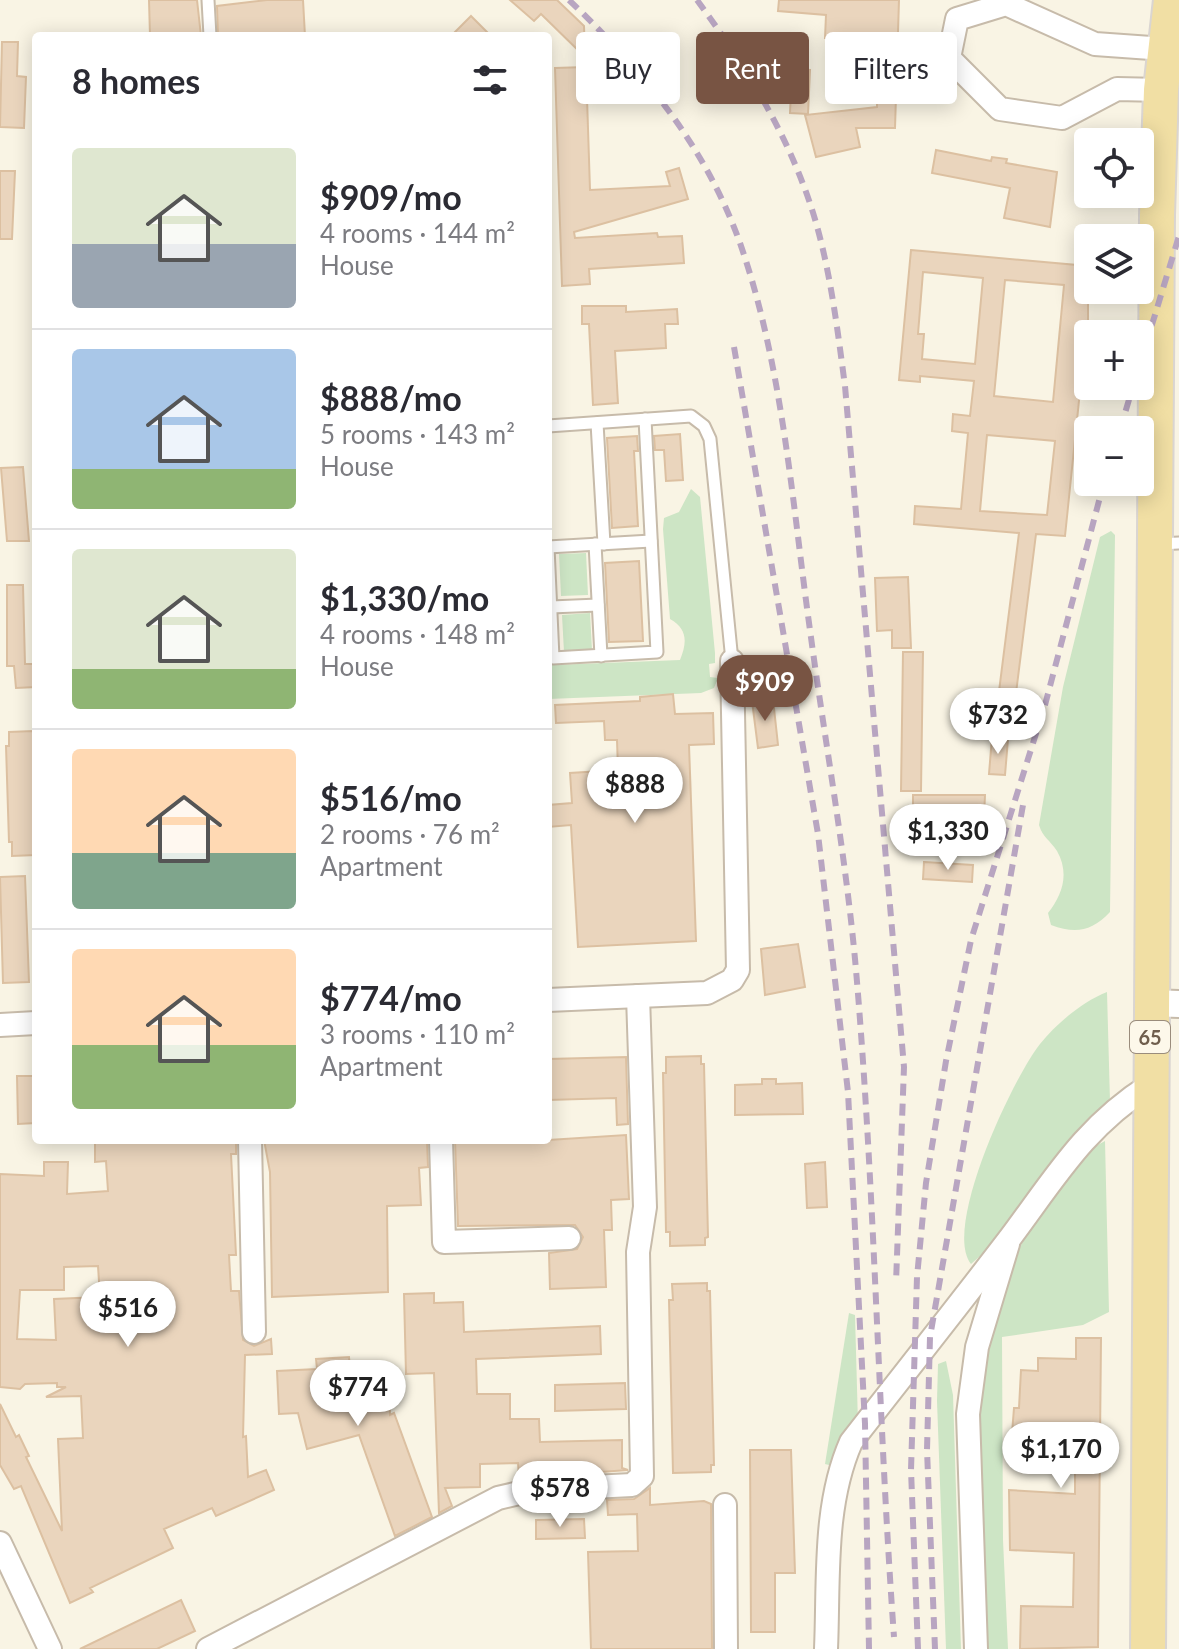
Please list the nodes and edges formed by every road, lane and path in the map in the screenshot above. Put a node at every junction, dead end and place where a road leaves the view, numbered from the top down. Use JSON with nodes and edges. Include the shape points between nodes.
{"nodes":[{"id":1,"x":208,"y":0,"type":"edge"},
{"id":2,"x":1171,"y":0,"type":"edge"},
{"id":3,"x":210,"y":32,"type":"edge"},
{"id":4,"x":1165,"y":49,"type":"junction"},
{"id":5,"x":1161,"y":90,"type":"junction"},
{"id":6,"x":645,"y":419,"type":"junction"},
{"id":7,"x":597,"y":423,"type":"junction"},
{"id":8,"x":552,"y":426,"type":"edge"},
{"id":9,"x":651,"y":541,"type":"junction"},
{"id":10,"x":599,"y":544,"type":"junction"},
{"id":11,"x":1166,"y":544,"type":"edge"},
{"id":12,"x":552,"y":547,"type":"edge"},
{"id":13,"x":598,"y":605,"type":"junction"},
{"id":14,"x":552,"y":607,"type":"edge"},
{"id":15,"x":552,"y":632,"type":"edge"},
{"id":16,"x":601,"y":656,"type":"junction"},
{"id":17,"x":732,"y":661,"type":"joint"},
{"id":18,"x":638,"y":996,"type":"junction"},
{"id":19,"x":552,"y":1000,"type":"edge"},
{"id":20,"x":1164,"y":1003,"type":"edge"},
{"id":21,"x":32,"y":1023,"type":"edge"},
{"id":22,"x":0,"y":1025,"type":"edge"},
{"id":23,"x":1150,"y":1085,"type":"junction"},
{"id":24,"x":250,"y":1144,"type":"edge"},
{"id":25,"x":441,"y":1144,"type":"edge"},
{"id":26,"x":569,"y":1238,"type":"dead end"},
{"id":27,"x":1009,"y":1238,"type":"junction"},
{"id":28,"x":254,"y":1332,"type":"dead end"},
{"id":29,"x":725,"y":1505,"type":"dead end"},
{"id":30,"x":0,"y":1543,"type":"edge"},
{"id":31,"x":8,"y":1582,"type":"edge"},
{"id":32,"x":50,"y":1649,"type":"edge"},
{"id":33,"x":208,"y":1649,"type":"edge"},
{"id":34,"x":726,"y":1649,"type":"edge"},
{"id":35,"x":826,"y":1649,"type":"edge"},
{"id":36,"x":976,"y":1649,"type":"edge"},
{"id":37,"x":1148,"y":1649,"type":"edge"}],
"edges":[{"from":1,"to":3,"type":"lane"},
{"from":2,"to":4,"type":"main road","number":"65"},
{"from":4,"to":5,"type":"main road","number":"65"},
{"from":4,"to":5,"type":"street","via":[[1095,44],[1006,4],[957,19],[949,58],[1000,109],[1062,118],[1117,89]]},
{"from":5,"to":11,"type":"main road","number":"65"},
{"from":6,"to":7,"type":"lane"},
{"from":6,"to":9,"type":"lane"},
{"from":6,"to":17,"type":"lane","via":[[691,416],[710,439]]},
{"from":7,"to":8,"type":"lane"},
{"from":7,"to":10,"type":"lane"},
{"from":9,"to":10,"type":"lane"},
{"from":9,"to":16,"type":"lane","via":[[657,652]]},
{"from":10,"to":12,"type":"lane"},
{"from":10,"to":13,"type":"lane"},
{"from":11,"to":20,"type":"main road","number":"65"},
{"from":13,"to":14,"type":"lane"},
{"from":13,"to":16,"type":"lane"},
{"from":15,"to":16,"type":"lane","via":[[553,658]]},
{"from":17,"to":18,"type":"street","via":[[738,970],[732,980],[707,993]]},
{"from":18,"to":19,"type":"street"},
{"from":18,"to":33,"type":"street","via":[[645,1207],[638,1252],[642,1476],[632,1485],[532,1490],[498,1498]]},
{"from":20,"to":23,"type":"main road","number":"65"},
{"from":21,"to":22,"type":"street"},
{"from":23,"to":27,"type":"street","via":[[1104,1117],[1044,1186]]},
{"from":23,"to":37,"type":"main road","number":"65"},
{"from":24,"to":28,"type":"street"},
{"from":25,"to":26,"type":"street","via":[[444,1242]]},
{"from":27,"to":35,"type":"street","via":[[851,1442],[839,1469],[832,1516]]},
{"from":27,"to":36,"type":"street","via":[[977,1347],[968,1414]]},
{"from":29,"to":34,"type":"street"},
{"from":30,"to":31,"type":"street"},
{"from":31,"to":32,"type":"street"}]}
